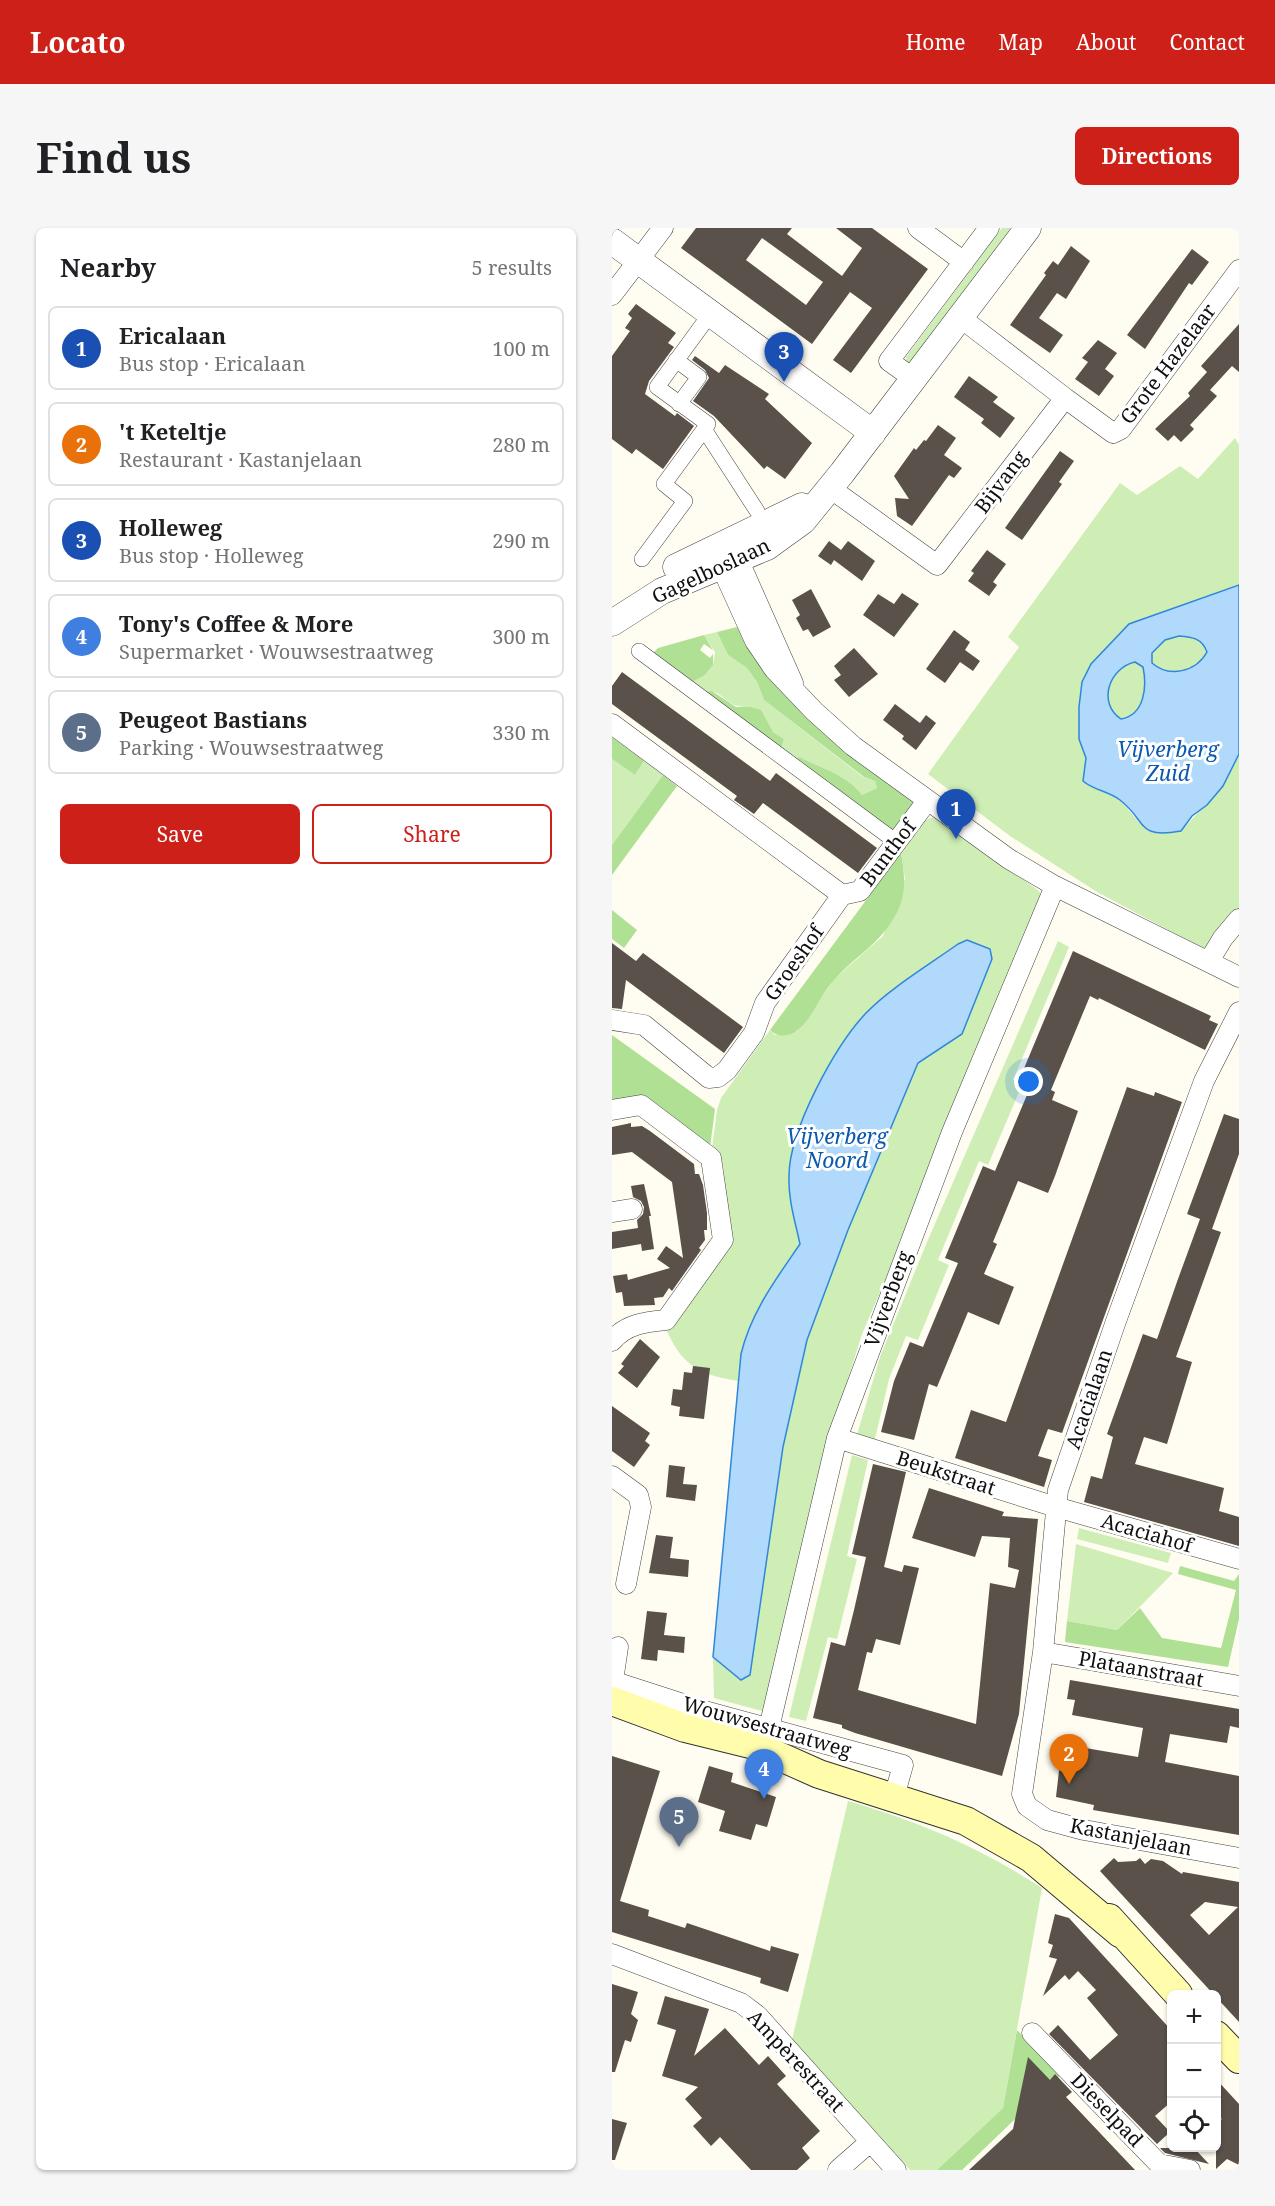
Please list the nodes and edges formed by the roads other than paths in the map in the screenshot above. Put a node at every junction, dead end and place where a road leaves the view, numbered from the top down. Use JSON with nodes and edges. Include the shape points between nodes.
{"nodes":[{"id":1,"x":663,"y":228,"type":"edge"},
{"id":2,"x":918,"y":228,"type":"edge"},
{"id":3,"x":989,"y":228,"type":"edge"},
{"id":4,"x":1028,"y":228,"type":"edge"},
{"id":5,"x":612,"y":241,"type":"edge"},
{"id":6,"x":639,"y":260,"type":"junction"},
{"id":7,"x":964,"y":262,"type":"junction"},
{"id":8,"x":1238,"y":274,"type":"edge"},
{"id":9,"x":612,"y":295,"type":"edge"},
{"id":10,"x":711,"y":313,"type":"junction"},
{"id":11,"x":961,"y":318,"type":"junction"},
{"id":12,"x":676,"y":360,"type":"junction"},
{"id":13,"x":914,"y":379,"type":"junction"},
{"id":14,"x":1065,"y":398,"type":"junction"},
{"id":15,"x":679,"y":404,"type":"junction"},
{"id":16,"x":704,"y":429,"type":"junction"},
{"id":17,"x":873,"y":433,"type":"junction"},
{"id":18,"x":830,"y":488,"type":"junction"},
{"id":19,"x":758,"y":511,"type":"dead end"},
{"id":20,"x":727,"y":556,"type":"junction"},
{"id":21,"x":642,"y":559,"type":"dead end"},
{"id":22,"x":612,"y":612,"type":"edge"},
{"id":23,"x":612,"y":623,"type":"edge"},
{"id":24,"x":639,"y":651,"type":"dead end"},
{"id":25,"x":612,"y":724,"type":"edge"},
{"id":26,"x":927,"y":801,"type":"junction"},
{"id":27,"x":895,"y":841,"type":"junction"},
{"id":28,"x":1055,"y":886,"type":"junction"},
{"id":29,"x":842,"y":895,"type":"junction"},
{"id":30,"x":1239,"y":919,"type":"edge"},
{"id":31,"x":1209,"y":961,"type":"junction"},
{"id":32,"x":1239,"y":977,"type":"edge"},
{"id":33,"x":1239,"y":1012,"type":"edge"},
{"id":34,"x":612,"y":1020,"type":"edge"},
{"id":35,"x":612,"y":1110,"type":"edge"},
{"id":36,"x":632,"y":1209,"type":"dead end"},
{"id":37,"x":612,"y":1212,"type":"edge"},
{"id":38,"x":615,"y":1332,"type":"edge"},
{"id":39,"x":837,"y":1438,"type":"junction"},
{"id":40,"x":612,"y":1476,"type":"edge"},
{"id":41,"x":1056,"y":1507,"type":"junction"},
{"id":42,"x":1239,"y":1559,"type":"edge"},
{"id":43,"x":627,"y":1584,"type":"dead end"},
{"id":44,"x":618,"y":1647,"type":"dead end"},
{"id":45,"x":1043,"y":1652,"type":"junction"},
{"id":46,"x":1238,"y":1681,"type":"edge"},
{"id":47,"x":612,"y":1688,"type":"edge"},
{"id":48,"x":769,"y":1728,"type":"junction"},
{"id":49,"x":896,"y":1791,"type":"junction"},
{"id":50,"x":1028,"y":1806,"type":"joint"},
{"id":51,"x":1239,"y":1858,"type":"edge"},
{"id":52,"x":612,"y":1954,"type":"edge"},
{"id":53,"x":1173,"y":1990,"type":"edge"},
{"id":54,"x":1032,"y":2033,"type":"dead end"},
{"id":55,"x":1221,"y":2040,"type":"edge"},
{"id":56,"x":1239,"y":2059,"type":"edge"},
{"id":57,"x":870,"y":2142,"type":"junction"},
{"id":58,"x":838,"y":2170,"type":"edge"},
{"id":59,"x":896,"y":2170,"type":"edge"},
{"id":60,"x":1190,"y":2170,"type":"edge"}],
"edges":[{"from":1,"to":6,"type":"street"},
{"from":2,"to":7,"type":"street"},
{"from":3,"to":7,"type":"street"},
{"from":4,"to":11,"type":"street","name":"Gagelboslaan"},
{"from":5,"to":6,"type":"street"},
{"from":6,"to":9,"type":"street"},
{"from":6,"to":10,"type":"street"},
{"from":7,"to":13,"type":"street","via":[[889,361]]},
{"from":8,"to":14,"type":"street","name":"Grote Hazelaar","via":[[1121,429],[1113,433]]},
{"from":10,"to":12,"type":"street"},
{"from":10,"to":17,"type":"street"},
{"from":11,"to":13,"type":"street","name":"Gagelboslaan"},
{"from":11,"to":14,"type":"street"},
{"from":12,"to":15,"type":"street","via":[[657,387]]},
{"from":12,"to":15,"type":"street","via":[[699,377]]},
{"from":13,"to":17,"type":"street","name":"Gagelboslaan"},
{"from":14,"to":18,"type":"street","name":"Bijvang","via":[[937,565]]},
{"from":15,"to":16,"type":"street","via":[[708,424]]},
{"from":16,"to":19,"type":"street"},
{"from":16,"to":21,"type":"street","via":[[663,484],[685,501]]},
{"from":17,"to":18,"type":"street","name":"Gagelboslaan"},
{"from":18,"to":20,"type":"street","name":"Gagelboslaan","via":[[803,521],[767,547]]},
{"from":20,"to":22,"type":"street","name":"Gagelboslaan","via":[[656,578]]},
{"from":20,"to":23,"type":"street","name":"Gagelboslaan"},
{"from":20,"to":26,"type":"street","via":[[755,641],[774,669],[854,746]]},
{"from":24,"to":27,"type":"street"},
{"from":25,"to":29,"type":"street"},
{"from":26,"to":27,"type":"street","name":"Bunthof"},
{"from":26,"to":28,"type":"street","via":[[989,846]]},
{"from":27,"to":29,"type":"street","name":"Bunthof","via":[[860,891]]},
{"from":28,"to":31,"type":"street"},
{"from":28,"to":39,"type":"street","name":"Vijverberg","via":[[952,1132]]},
{"from":29,"to":34,"type":"street","name":"Groeshof","via":[[765,1003],[754,1034],[718,1077],[709,1078],[644,1024]]},
{"from":30,"to":31,"type":"street"},
{"from":31,"to":32,"type":"street"},
{"from":33,"to":41,"type":"street","name":"Acacialaan","via":[[1197,1102],[1116,1321],[1058,1490]]},
{"from":35,"to":38,"type":"street","via":[[640,1105],[711,1158],[723,1240],[666,1320],[634,1324]]},
{"from":36,"to":37,"type":"street"},
{"from":39,"to":41,"type":"street","name":"Beukstraat"},
{"from":39,"to":48,"type":"street","name":"Vijverberg"},
{"from":40,"to":43,"type":"street","via":[[638,1495],[641,1508]]},
{"from":41,"to":42,"type":"street","name":"Acaciahof"},
{"from":41,"to":45,"type":"street","name":"Acacialaan"},
{"from":44,"to":47,"type":"street"},
{"from":45,"to":46,"type":"street","name":"Plataanstraat"},
{"from":45,"to":50,"type":"street","name":"Acacialaan","via":[[1022,1794]]},
{"from":47,"to":48,"type":"street","name":"Wouwsestraatweg"},
{"from":47,"to":49,"type":"main road","name":"Wouwsestraatweg","via":[[685,1728],[754,1745],[788,1759],[818,1762]]},
{"from":48,"to":49,"type":"street","name":"Wouwsestraatweg","via":[[903,1765]]},
{"from":49,"to":53,"type":"main road","name":"Wouwsestraatweg","via":[[960,1805],[1031,1842],[1081,1882],[1120,1933]]},
{"from":50,"to":51,"type":"street","name":"Kastanjelaan","via":[[1047,1820],[1084,1830]]},
{"from":52,"to":57,"type":"street","name":"Ampèrestraat","via":[[741,2003],[758,2016]]},
{"from":54,"to":60,"type":"street","name":"Dieselpad","via":[[1159,2164]]},
{"from":55,"to":56,"type":"main road"},
{"from":57,"to":58,"type":"street"},
{"from":57,"to":59,"type":"street","name":"Ampèrestraat"}]}
